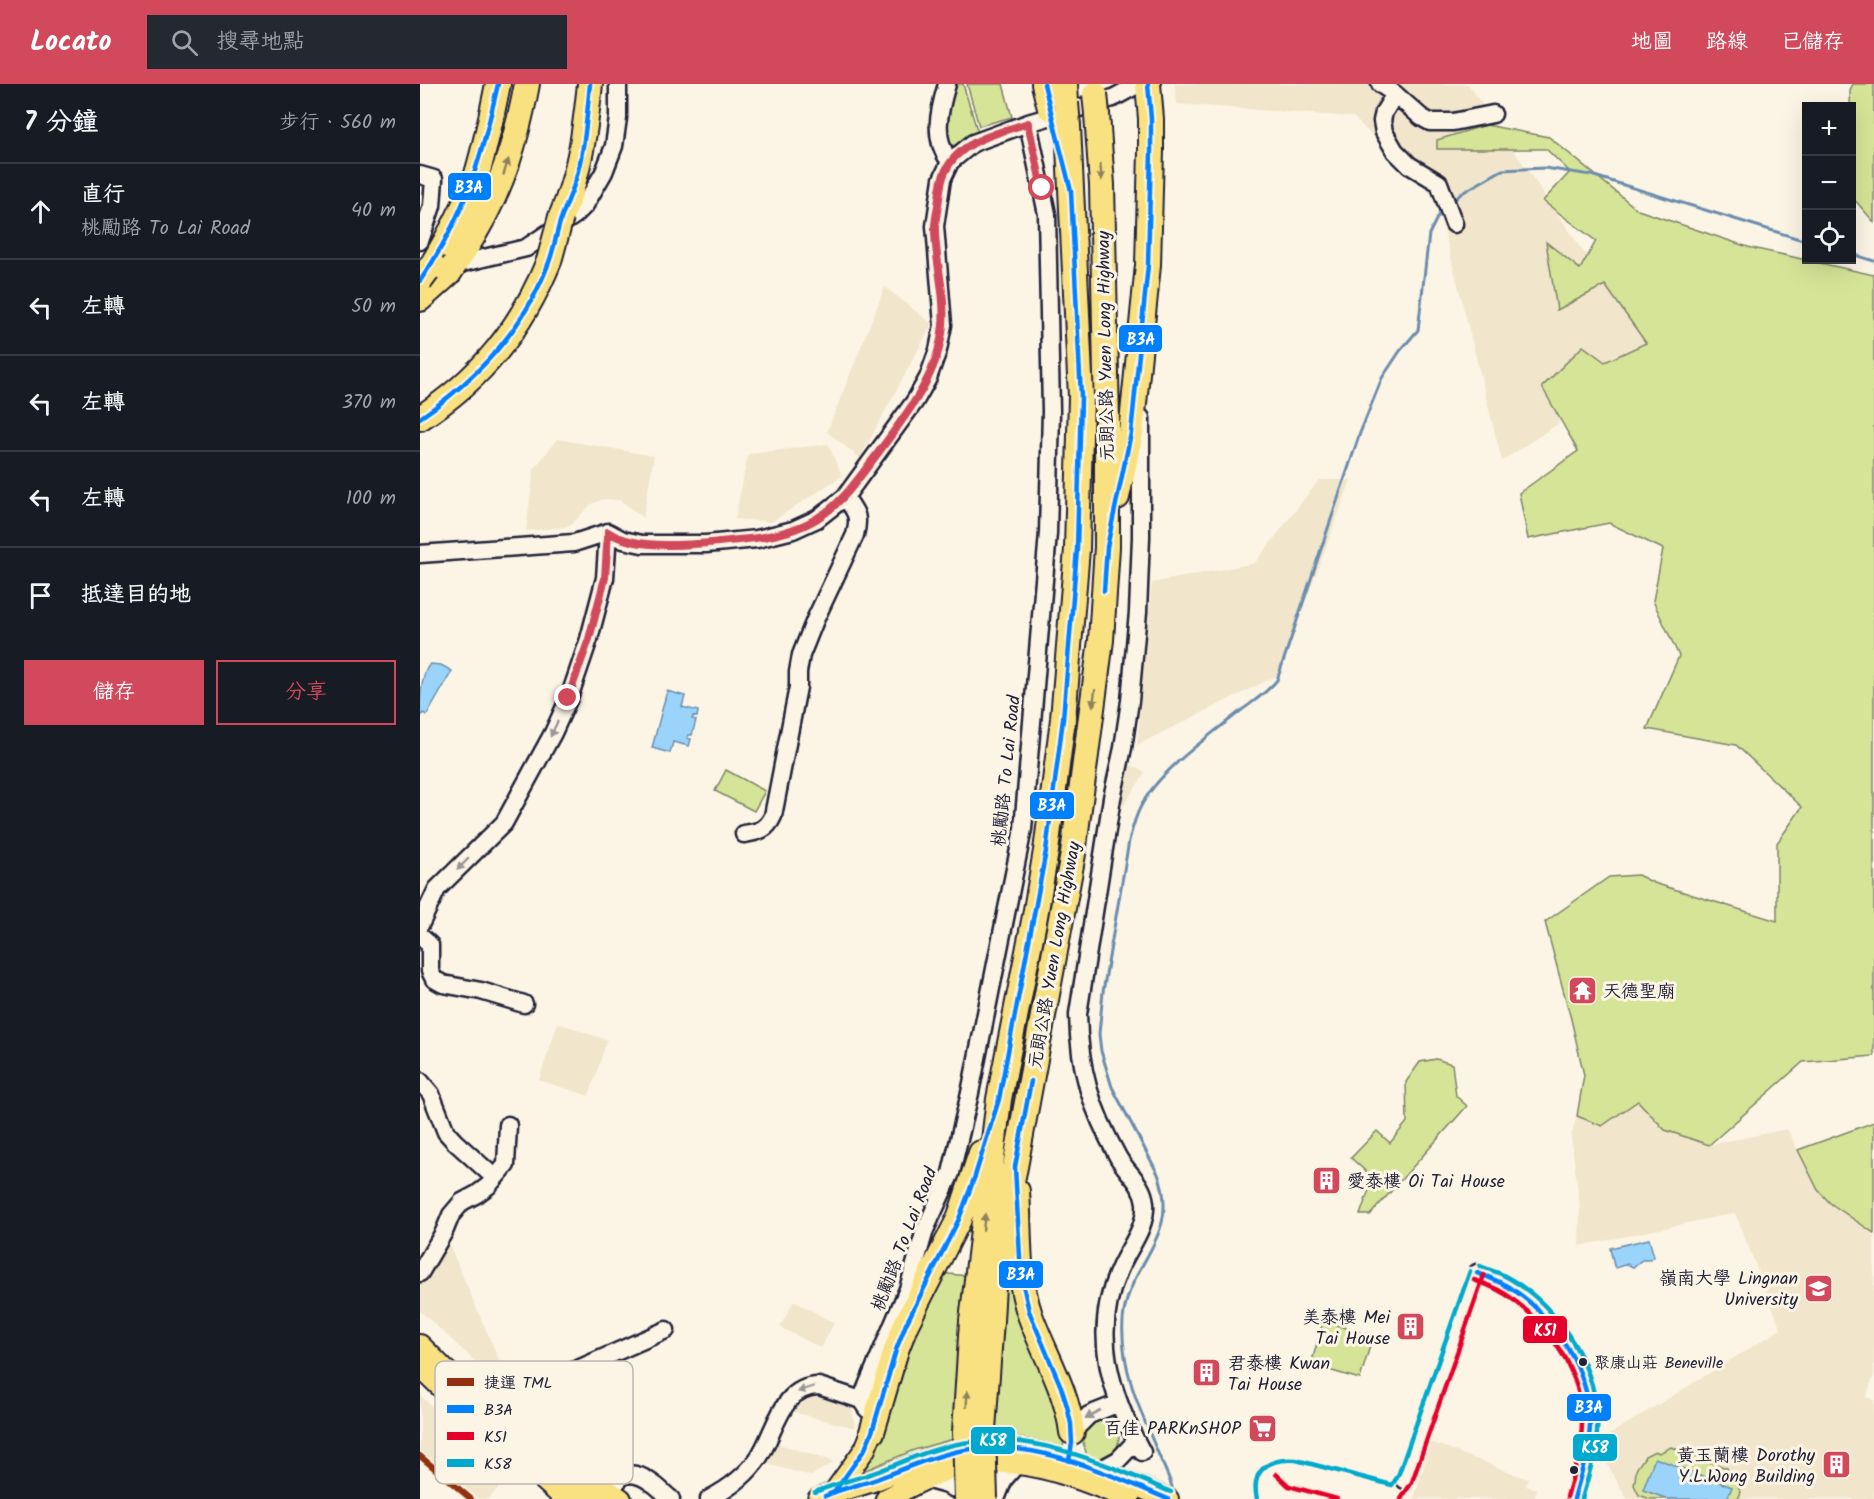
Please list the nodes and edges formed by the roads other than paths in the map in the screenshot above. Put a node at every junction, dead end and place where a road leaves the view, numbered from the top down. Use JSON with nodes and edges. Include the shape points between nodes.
{"nodes":[{"id":1,"x":498,"y":84,"type":"edge"},
{"id":2,"x":527,"y":84,"type":"edge"},
{"id":3,"x":574,"y":84,"type":"edge"},
{"id":4,"x":590,"y":84,"type":"edge"},
{"id":5,"x":618,"y":84,"type":"edge"},
{"id":6,"x":947,"y":84,"type":"edge"},
{"id":7,"x":1044,"y":84,"type":"edge"},
{"id":8,"x":1139,"y":84,"type":"edge"},
{"id":9,"x":1148,"y":84,"type":"edge"},
{"id":10,"x":1380,"y":84,"type":"edge"},
{"id":11,"x":1395,"y":94,"type":"junction"},
{"id":12,"x":1095,"y":97,"type":"edge"},
{"id":13,"x":1061,"y":110,"type":"edge"},
{"id":14,"x":1492,"y":114,"type":"dead end"},
{"id":15,"x":1028,"y":123,"type":"junction"},
{"id":16,"x":950,"y":162,"type":"junction"},
{"id":17,"x":420,"y":175,"type":"edge"},
{"id":18,"x":561,"y":217,"type":"junction"},
{"id":19,"x":1454,"y":224,"type":"dead end"},
{"id":20,"x":420,"y":241,"type":"edge"},
{"id":21,"x":420,"y":273,"type":"edge"},
{"id":22,"x":420,"y":281,"type":"edge"},
{"id":23,"x":420,"y":299,"type":"edge"},
{"id":24,"x":1139,"y":373,"type":"dead end"},
{"id":25,"x":420,"y":418,"type":"edge"},
{"id":26,"x":845,"y":497,"type":"junction"},
{"id":27,"x":608,"y":532,"type":"junction"},
{"id":28,"x":1107,"y":547,"type":"junction"},
{"id":29,"x":420,"y":554,"type":"edge"},
{"id":30,"x":744,"y":834,"type":"dead end"},
{"id":31,"x":420,"y":925,"type":"edge"},
{"id":32,"x":420,"y":936,"type":"edge"},
{"id":33,"x":525,"y":1004,"type":"dead end"},
{"id":34,"x":420,"y":1081,"type":"edge"},
{"id":35,"x":999,"y":1099,"type":"junction"},
{"id":36,"x":508,"y":1125,"type":"dead end"},
{"id":37,"x":1015,"y":1167,"type":"junction"},
{"id":38,"x":495,"y":1178,"type":"junction"},
{"id":39,"x":420,"y":1273,"type":"edge"},
{"id":40,"x":982,"y":1321,"type":"junction"},
{"id":41,"x":666,"y":1330,"type":"dead end"},
{"id":42,"x":420,"y":1345,"type":"edge"},
{"id":43,"x":436,"y":1361,"type":"edge"},
{"id":44,"x":596,"y":1361,"type":"edge"},
{"id":45,"x":420,"y":1367,"type":"edge"},
{"id":46,"x":435,"y":1379,"type":"edge"},
{"id":47,"x":861,"y":1400,"type":"junction"},
{"id":48,"x":1119,"y":1403,"type":"junction"},
{"id":49,"x":872,"y":1432,"type":"junction"},
{"id":50,"x":1072,"y":1432,"type":"junction"},
{"id":51,"x":1017,"y":1464,"type":"junction"},
{"id":52,"x":1067,"y":1468,"type":"junction"},
{"id":53,"x":1098,"y":1471,"type":"junction"},
{"id":54,"x":633,"y":1475,"type":"edge"},
{"id":55,"x":926,"y":1479,"type":"junction"},
{"id":56,"x":1405,"y":1480,"type":"dead end"},
{"id":57,"x":551,"y":1484,"type":"edge"},
{"id":58,"x":579,"y":1484,"type":"edge"},
{"id":59,"x":615,"y":1484,"type":"edge"},
{"id":60,"x":826,"y":1495,"type":"edge"},
{"id":61,"x":1161,"y":1496,"type":"edge"},
{"id":62,"x":608,"y":1498,"type":"edge"},
{"id":63,"x":565,"y":1499,"type":"edge"},
{"id":64,"x":670,"y":1499,"type":"edge"},
{"id":65,"x":709,"y":1499,"type":"edge"},
{"id":66,"x":886,"y":1499,"type":"edge"},
{"id":67,"x":967,"y":1499,"type":"edge"},
{"id":68,"x":974,"y":1499,"type":"edge"},
{"id":69,"x":985,"y":1499,"type":"edge"},
{"id":70,"x":996,"y":1499,"type":"edge"},
{"id":71,"x":1129,"y":1499,"type":"edge"},
{"id":72,"x":1574,"y":1499,"type":"edge"}],
"edges":[{"from":1,"to":22,"type":"highway","bridge":true,"via":[[471,190],[444,245]]},
{"from":23,"to":2,"type":"highway","one_way":true,"bridge":true,"via":[[448,273],[488,212],[512,151]]},
{"from":3,"to":18,"type":"highway","via":[[571,159]]},
{"from":4,"to":18,"type":"highway","via":[[577,173]]},
{"from":5,"to":21,"type":"street","via":[[614,146],[604,172],[575,215],[526,248]]},
{"from":6,"to":16,"type":"street","via":[[939,139]]},
{"from":7,"to":13,"type":"highway","name":"元朗公路 Yuen Long Highway"},
{"from":8,"to":15,"type":"street","via":[[1113,98]]},
{"from":9,"to":28,"type":"highway","via":[[1148,265],[1131,433]]},
{"from":10,"to":11,"type":"street"},
{"from":11,"to":14,"type":"street","via":[[1430,123]]},
{"from":11,"to":19,"type":"street","via":[[1384,112],[1384,132],[1409,165],[1439,183]]},
{"from":12,"to":28,"type":"highway","name":"元朗公路 Yuen Long Highway","one_way":true,"via":[[1102,185]]},
{"from":13,"to":35,"type":"highway","name":"元朗公路 Yuen Long Highway","via":[[1071,191],[1081,397],[1077,549],[1063,719],[1047,840]]},
{"from":15,"to":16,"type":"street","via":[[973,143]]},
{"from":15,"to":47,"type":"street","name":"桃勵路 To Lai Road","via":[[1047,214],[1051,411],[1048,533],[1023,829],[951,1173],[925,1230],[908,1289]]},
{"from":16,"to":26,"type":"street","via":[[942,179],[935,226],[943,324],[938,350],[915,401]]},
{"from":17,"to":20,"type":"street","via":[[434,179],[432,206]]},
{"from":18,"to":25,"type":"highway","bridge":true,"via":[[541,279],[514,329],[480,370]]},
{"from":24,"to":48,"type":"street","via":[[1142,508],[1134,662],[1077,1014],[1082,1068],[1090,1095],[1118,1158],[1139,1184],[1145,1205],[1139,1232],[1119,1269],[1105,1321],[1108,1366]]},
{"from":26,"to":27,"type":"street","via":[[817,519],[793,530],[757,538],[706,544],[642,544]]},
{"from":26,"to":30,"type":"street","via":[[858,522],[801,655],[773,816],[759,832]]},
{"from":27,"to":29,"type":"street","via":[[574,543]]},
{"from":27,"to":31,"type":"street","one_way":true,"via":[[605,578],[589,639],[553,733],[504,822],[437,890]]},
{"from":28,"to":37,"type":"highway","name":"元朗公路 Yuen Long Highway","one_way":true,"via":[[1101,640],[1073,854]]},
{"from":32,"to":33,"type":"street","via":[[430,945],[430,971],[434,979]]},
{"from":34,"to":38,"type":"street","via":[[431,1094],[446,1132]]},
{"from":40,"to":35,"type":"highway","name":"元朗公路 Yuen Long Highway","one_way":true},
{"from":35,"to":49,"type":"highway","via":[[958,1219],[896,1350]]},
{"from":36,"to":38,"type":"street","via":[[506,1165]]},
{"from":37,"to":40,"type":"highway","name":"元朗公路 Yuen Long Highway"},
{"from":37,"to":50,"type":"highway","via":[[1023,1291],[1063,1395]]},
{"from":38,"to":39,"type":"street","via":[[450,1215]]},
{"from":67,"to":40,"type":"highway","name":"元朗公路 Yuen Long Highway","one_way":true,"bridge":true,"via":[[965,1432]]},
{"from":40,"to":69,"type":"highway","name":"元朗公路 Yuen Long Highway","bridge":true},
{"from":41,"to":44,"type":"street"},
{"from":42,"to":43,"type":"main road"},
{"from":45,"to":46,"type":"main road"},
{"from":47,"to":49,"type":"street","via":[[869,1414]]},
{"from":47,"to":65,"type":"street","one_way":true,"via":[[819,1386],[798,1390],[780,1413],[767,1444],[747,1472]]},
{"from":48,"to":50,"type":"street","one_way":true,"via":[[1089,1415]]},
{"from":48,"to":53,"type":"street","via":[[1139,1447]]},
{"from":49,"to":60,"type":"main road","via":[[865,1449]]},
{"from":50,"to":52,"type":"main road"},
{"from":51,"to":52,"type":"main road"},
{"from":51,"to":55,"type":"main road","via":[[971,1464]]},
{"from":51,"to":70,"type":"street","via":[[1004,1479]]},
{"from":52,"to":53,"type":"main road"},
{"from":52,"to":60,"type":"main road","via":[[1010,1448],[979,1448],[948,1454]]},
{"from":52,"to":71,"type":"main road"},
{"from":53,"to":61,"type":"main road"},
{"from":54,"to":64,"type":"street","via":[[651,1482]]},
{"from":55,"to":66,"type":"main road"},
{"from":55,"to":68,"type":"street"},
{"from":56,"to":72,"type":"street","via":[[1478,1273],[1502,1282],[1524,1297],[1564,1344],[1582,1379],[1590,1427]]},
{"from":57,"to":63,"type":"main road"},
{"from":58,"to":62,"type":"highway"},
{"from":59,"to":62,"type":"street"}]}
